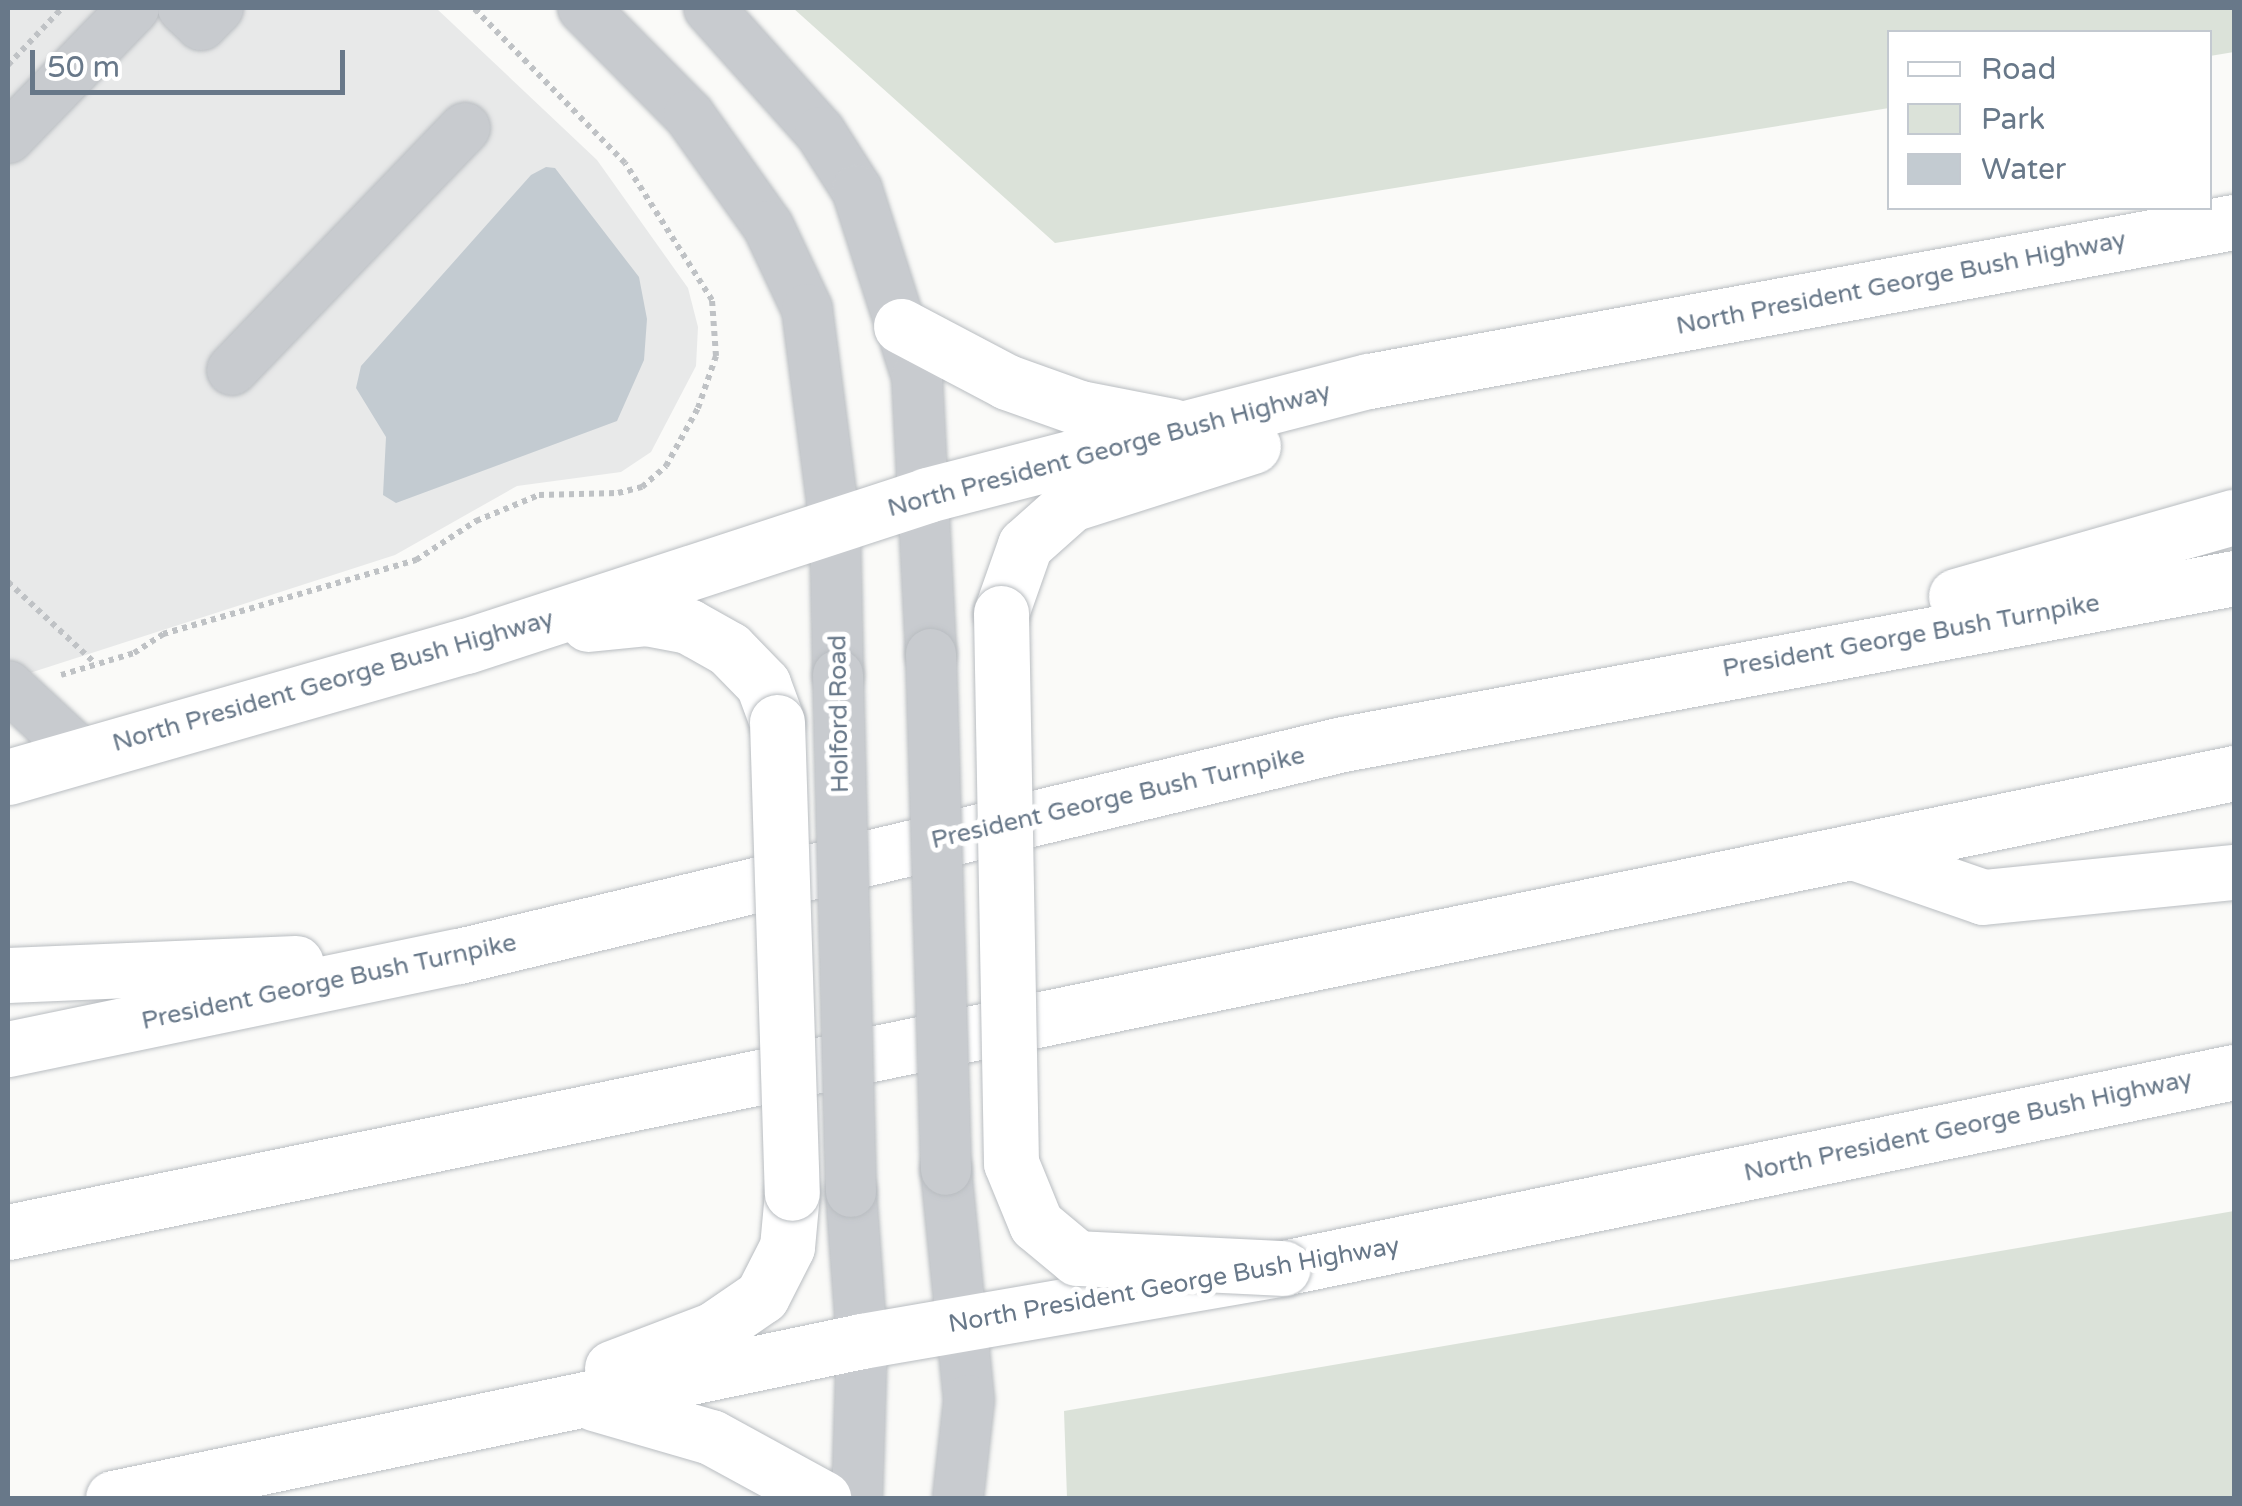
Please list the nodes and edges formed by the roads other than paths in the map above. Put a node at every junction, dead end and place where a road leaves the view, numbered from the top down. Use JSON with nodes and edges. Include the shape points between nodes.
{"nodes":[{"id":1,"x":134,"y":8,"type":"edge"},
{"id":2,"x":183,"y":8,"type":"edge"},
{"id":3,"x":218,"y":8,"type":"edge"},
{"id":4,"x":584,"y":8,"type":"edge"},
{"id":5,"x":708,"y":8,"type":"edge"},
{"id":6,"x":464,"y":128,"type":"dead end"},
{"id":7,"x":8,"y":138,"type":"edge"},
{"id":8,"x":2234,"y":222,"type":"edge"},
{"id":9,"x":901,"y":326,"type":"junction"},
{"id":10,"x":232,"y":370,"type":"dead end"},
{"id":11,"x":1369,"y":381,"type":"junction"},
{"id":12,"x":1185,"y":428,"type":"junction"},
{"id":13,"x":927,"y":495,"type":"junction"},
{"id":14,"x":2234,"y":516,"type":"edge"},
{"id":15,"x":835,"y":526,"type":"junction"},
{"id":16,"x":2234,"y":578,"type":"edge"},
{"id":17,"x":501,"y":633,"type":"junction"},
{"id":18,"x":1665,"y":680,"type":"junction"},
{"id":19,"x":30,"y":682,"type":"edge"},
{"id":20,"x":82,"y":755,"type":"junction"},
{"id":21,"x":2234,"y":773,"type":"edge"},
{"id":22,"x":8,"y":777,"type":"edge"},
{"id":23,"x":1853,"y":852,"type":"junction"},
{"id":24,"x":2234,"y":872,"type":"edge"},
{"id":25,"x":459,"y":956,"type":"junction"},
{"id":26,"x":8,"y":975,"type":"edge"},
{"id":27,"x":8,"y":1049,"type":"edge"},
{"id":28,"x":2234,"y":1072,"type":"edge"},
{"id":29,"x":8,"y":1232,"type":"edge"},
{"id":30,"x":1283,"y":1268,"type":"junction"},
{"id":31,"x":958,"y":1323,"type":"junction"},
{"id":32,"x":862,"y":1341,"type":"junction"},
{"id":33,"x":586,"y":1400,"type":"junction"},
{"id":34,"x":476,"y":1424,"type":"junction"},
{"id":35,"x":113,"y":1498,"type":"edge"},
{"id":36,"x":822,"y":1498,"type":"edge"},
{"id":37,"x":857,"y":1498,"type":"edge"},
{"id":38,"x":958,"y":1498,"type":"edge"}],
"edges":[{"from":1,"to":7,"type":"street"},
{"from":2,"to":3,"type":"street","via":[[201,25]]},
{"from":4,"to":15,"type":"street","name":"Holford Road","via":[[689,115],[768,226],[808,310]]},
{"from":5,"to":9,"type":"street","via":[[820,132],[857,190]]},
{"from":6,"to":10,"type":"street"},
{"from":8,"to":11,"type":"main road","name":"North President George Bush Highway"},
{"from":9,"to":12,"type":"main road","via":[[1007,382],[1080,408]]},
{"from":9,"to":13,"type":"street","via":[[918,378]]},
{"from":11,"to":12,"type":"main road","name":"North President George Bush Highway"},
{"from":11,"to":30,"type":"main road","bridge":true,"via":[[1279,438],[1071,504],[1024,545],[1002,612],[1011,1162],[1036,1224],[1078,1258]]},
{"from":12,"to":13,"type":"main road","name":"North President George Bush Highway"},
{"from":13,"to":15,"type":"main road","name":"North President George Bush Highway"},
{"from":13,"to":31,"type":"street","bridge":true,"via":[[946,1170]]},
{"from":14,"to":18,"type":"main road"},
{"from":15,"to":17,"type":"main road","name":"North President George Bush Highway"},
{"from":15,"to":32,"type":"street","name":"Holford Road","bridge":true,"via":[[851,1192]]},
{"from":16,"to":18,"type":"main road","name":"President George Bush Turnpike"},
{"from":17,"to":20,"type":"main road","name":"North President George Bush Highway"},
{"from":17,"to":34,"type":"main road","bridge":true,"via":[[646,618],[688,626],[729,649],[763,684],[778,722],[792,1193],[787,1247],[762,1296],[714,1329]]},
{"from":18,"to":25,"type":"main road","name":"President George Bush Turnpike","via":[[1343,744]]},
{"from":19,"to":20,"type":"street"},
{"from":20,"to":22,"type":"main road","name":"North President George Bush Highway"},
{"from":21,"to":23,"type":"main road"},
{"from":23,"to":24,"type":"main road","via":[[1983,897]]},
{"from":23,"to":29,"type":"main road"},
{"from":25,"to":26,"type":"main road"},
{"from":25,"to":27,"type":"main road","name":"President George Bush Turnpike"},
{"from":28,"to":30,"type":"main road","name":"North President George Bush Highway"},
{"from":30,"to":31,"type":"main road","name":"North President George Bush Highway"},
{"from":31,"to":32,"type":"main road","name":"North President George Bush Highway"},
{"from":31,"to":38,"type":"street","via":[[969,1400]]},
{"from":32,"to":33,"type":"main road","name":"North President George Bush Highway"},
{"from":32,"to":37,"type":"street","name":"Holford Road"},
{"from":33,"to":34,"type":"main road","name":"North President George Bush Highway"},
{"from":33,"to":36,"type":"main road","via":[[711,1437]]},
{"from":34,"to":35,"type":"main road","name":"North President George Bush Highway"}]}
